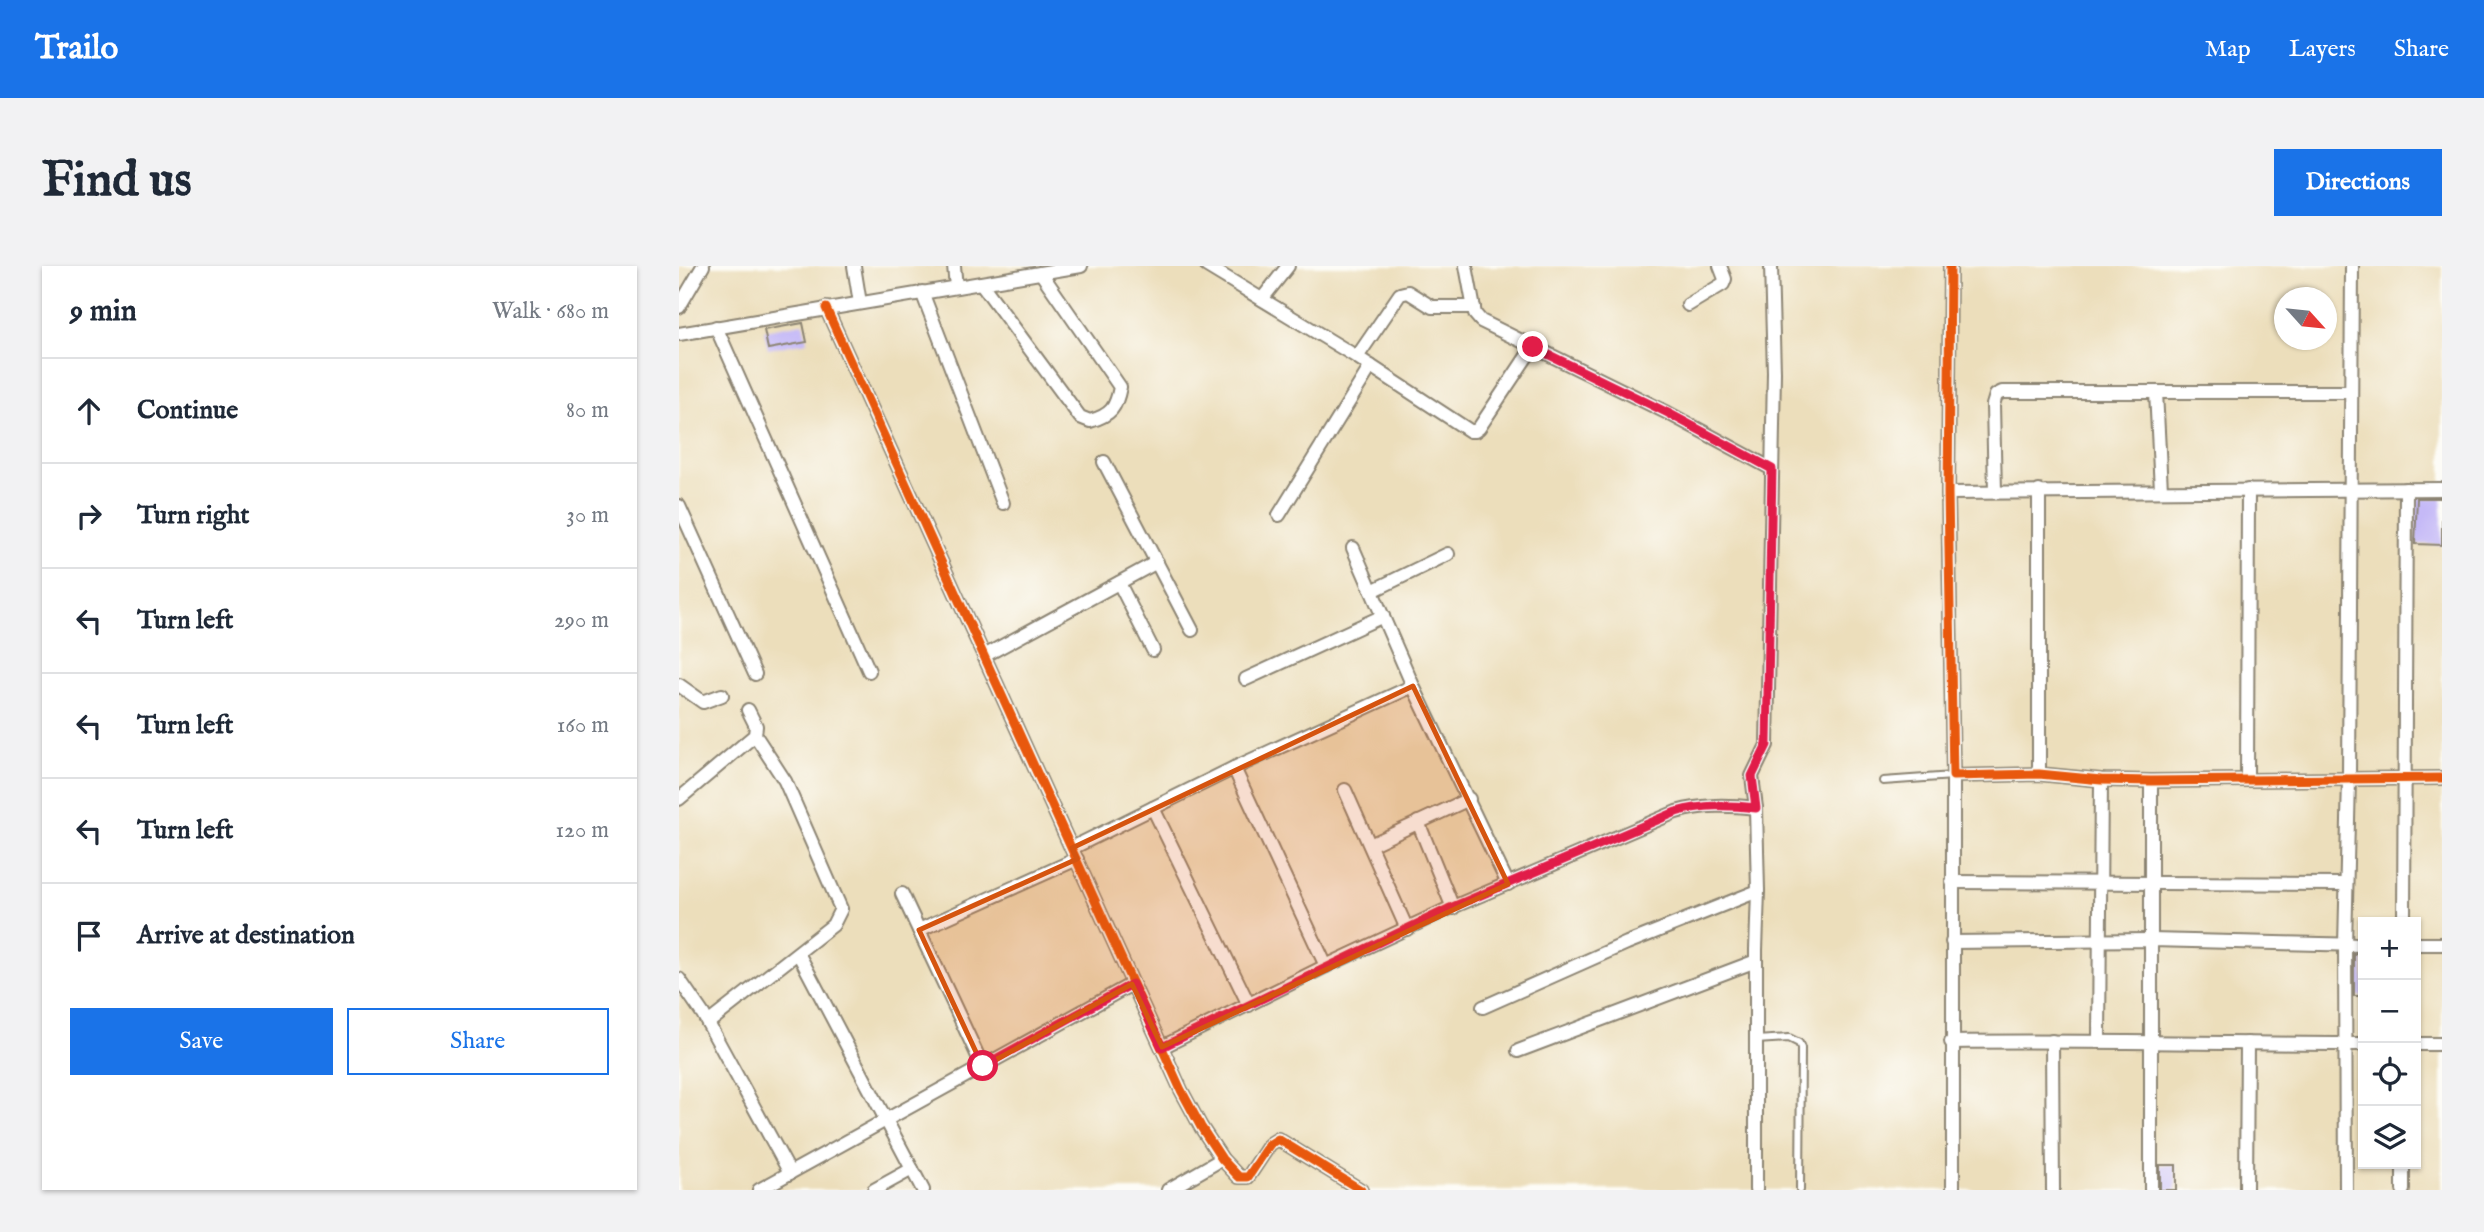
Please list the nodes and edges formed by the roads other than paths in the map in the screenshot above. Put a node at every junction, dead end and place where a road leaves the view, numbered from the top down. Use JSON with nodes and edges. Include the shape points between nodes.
{"nodes":[{"id":1,"x":703,"y":266,"type":"edge"},
{"id":2,"x":853,"y":266,"type":"edge"},
{"id":3,"x":954,"y":266,"type":"edge"},
{"id":4,"x":1081,"y":266,"type":"edge"},
{"id":5,"x":1207,"y":266,"type":"edge"},
{"id":6,"x":1288,"y":266,"type":"edge"},
{"id":7,"x":1466,"y":266,"type":"edge"},
{"id":8,"x":1720,"y":266,"type":"edge"},
{"id":9,"x":1771,"y":266,"type":"edge"},
{"id":10,"x":1950,"y":266,"type":"edge"},
{"id":11,"x":2352,"y":266,"type":"edge"},
{"id":12,"x":1041,"y":273,"type":"junction"},
{"id":13,"x":981,"y":283,"type":"junction"},
{"id":14,"x":956,"y":287,"type":"junction"},
{"id":15,"x":922,"y":292,"type":"junction"},
{"id":16,"x":1262,"y":299,"type":"junction"},
{"id":17,"x":860,"y":303,"type":"junction"},
{"id":18,"x":1688,"y":305,"type":"dead end"},
{"id":19,"x":679,"y":307,"type":"edge"},
{"id":20,"x":1474,"y":307,"type":"junction"},
{"id":21,"x":826,"y":308,"type":"junction"},
{"id":22,"x":716,"y":327,"type":"junction"},
{"id":23,"x":679,"y":334,"type":"edge"},
{"id":24,"x":1533,"y":347,"type":"junction"},
{"id":25,"x":1357,"y":358,"type":"junction"},
{"id":26,"x":1371,"y":366,"type":"junction"},
{"id":27,"x":2156,"y":392,"type":"junction"},
{"id":28,"x":2350,"y":393,"type":"junction"},
{"id":29,"x":1104,"y":462,"type":"dead end"},
{"id":30,"x":1772,"y":469,"type":"junction"},
{"id":31,"x":2350,"y":489,"type":"junction"},
{"id":32,"x":2406,"y":489,"type":"junction"},
{"id":33,"x":2442,"y":489,"type":"edge"},
{"id":34,"x":2248,"y":490,"type":"junction"},
{"id":35,"x":2039,"y":491,"type":"junction"},
{"id":36,"x":2161,"y":491,"type":"junction"},
{"id":37,"x":1995,"y":492,"type":"junction"},
{"id":38,"x":1948,"y":493,"type":"junction"},
{"id":39,"x":1003,"y":503,"type":"dead end"},
{"id":40,"x":679,"y":506,"type":"edge"},
{"id":41,"x":1279,"y":515,"type":"dead end"},
{"id":42,"x":1353,"y":548,"type":"dead end"},
{"id":43,"x":1448,"y":554,"type":"dead end"},
{"id":44,"x":1157,"y":562,"type":"junction"},
{"id":45,"x":1119,"y":583,"type":"junction"},
{"id":46,"x":1372,"y":591,"type":"junction"},
{"id":47,"x":1383,"y":616,"type":"junction"},
{"id":48,"x":1192,"y":630,"type":"dead end"},
{"id":49,"x":1153,"y":650,"type":"dead end"},
{"id":50,"x":984,"y":656,"type":"junction"},
{"id":51,"x":869,"y":671,"type":"dead end"},
{"id":52,"x":755,"y":674,"type":"dead end"},
{"id":53,"x":1245,"y":679,"type":"dead end"},
{"id":54,"x":679,"y":685,"type":"edge"},
{"id":55,"x":1413,"y":686,"type":"junction"},
{"id":56,"x":722,"y":695,"type":"dead end"},
{"id":57,"x":748,"y":710,"type":"dead end"},
{"id":58,"x":755,"y":735,"type":"junction"},
{"id":59,"x":1234,"y":768,"type":"junction"},
{"id":60,"x":2039,"y":774,"type":"junction"},
{"id":61,"x":1953,"y":776,"type":"junction"},
{"id":62,"x":2406,"y":776,"type":"junction"},
{"id":63,"x":2442,"y":778,"type":"edge"},
{"id":64,"x":2349,"y":779,"type":"junction"},
{"id":65,"x":2101,"y":780,"type":"junction"},
{"id":66,"x":2247,"y":780,"type":"junction"},
{"id":67,"x":1882,"y":781,"type":"dead end"},
{"id":68,"x":2151,"y":781,"type":"junction"},
{"id":69,"x":1345,"y":790,"type":"dead end"},
{"id":70,"x":681,"y":794,"type":"edge"},
{"id":71,"x":1469,"y":799,"type":"junction"},
{"id":72,"x":1153,"y":808,"type":"junction"},
{"id":73,"x":1756,"y":808,"type":"junction"},
{"id":74,"x":1418,"y":822,"type":"junction"},
{"id":75,"x":1370,"y":845,"type":"junction"},
{"id":76,"x":1074,"y":853,"type":"junction"},
{"id":77,"x":1952,"y":882,"type":"junction"},
{"id":78,"x":2100,"y":883,"type":"junction"},
{"id":79,"x":1508,"y":884,"type":"junction"},
{"id":80,"x":2151,"y":884,"type":"junction"},
{"id":81,"x":2346,"y":884,"type":"junction"},
{"id":82,"x":1758,"y":891,"type":"junction"},
{"id":83,"x":902,"y":894,"type":"dead end"},
{"id":84,"x":1453,"y":908,"type":"junction"},
{"id":85,"x":2404,"y":917,"type":"edge"},
{"id":86,"x":1407,"y":929,"type":"junction"},
{"id":87,"x":919,"y":930,"type":"junction"},
{"id":88,"x":2151,"y":940,"type":"junction"},
{"id":89,"x":2100,"y":941,"type":"junction"},
{"id":90,"x":1952,"y":942,"type":"junction"},
{"id":91,"x":2421,"y":944,"type":"edge"},
{"id":92,"x":2442,"y":944,"type":"edge"},
{"id":93,"x":2345,"y":945,"type":"junction"},
{"id":94,"x":2358,"y":945,"type":"edge"},
{"id":95,"x":798,"y":953,"type":"junction"},
{"id":96,"x":1756,"y":961,"type":"junction"},
{"id":97,"x":1327,"y":966,"type":"junction"},
{"id":98,"x":679,"y":979,"type":"edge"},
{"id":99,"x":1132,"y":984,"type":"junction"},
{"id":100,"x":1249,"y":1005,"type":"junction"},
{"id":101,"x":1483,"y":1007,"type":"dead end"},
{"id":102,"x":708,"y":1023,"type":"junction"},
{"id":103,"x":1756,"y":1040,"type":"junction"},
{"id":104,"x":2099,"y":1040,"type":"junction"},
{"id":105,"x":1951,"y":1041,"type":"junction"},
{"id":106,"x":2052,"y":1041,"type":"junction"},
{"id":107,"x":2150,"y":1043,"type":"junction"},
{"id":108,"x":2247,"y":1043,"type":"junction"},
{"id":109,"x":2347,"y":1044,"type":"junction"},
{"id":110,"x":2358,"y":1044,"type":"edge"},
{"id":111,"x":2421,"y":1044,"type":"edge"},
{"id":112,"x":2442,"y":1044,"type":"edge"},
{"id":113,"x":1162,"y":1047,"type":"junction"},
{"id":114,"x":1518,"y":1051,"type":"dead end"},
{"id":115,"x":983,"y":1066,"type":"junction"},
{"id":116,"x":886,"y":1120,"type":"junction"},
{"id":117,"x":1222,"y":1159,"type":"junction"},
{"id":118,"x":912,"y":1169,"type":"junction"},
{"id":119,"x":2403,"y":1169,"type":"edge"},
{"id":120,"x":790,"y":1173,"type":"junction"},
{"id":121,"x":1174,"y":1189,"type":"edge"},
{"id":122,"x":759,"y":1190,"type":"edge"},
{"id":123,"x":874,"y":1190,"type":"edge"},
{"id":124,"x":923,"y":1190,"type":"edge"},
{"id":125,"x":1361,"y":1190,"type":"edge"},
{"id":126,"x":1756,"y":1190,"type":"edge"},
{"id":127,"x":1800,"y":1190,"type":"edge"},
{"id":128,"x":1953,"y":1190,"type":"edge"},
{"id":129,"x":2053,"y":1190,"type":"edge"},
{"id":130,"x":2151,"y":1190,"type":"edge"},
{"id":131,"x":2246,"y":1190,"type":"edge"},
{"id":132,"x":2346,"y":1190,"type":"edge"},
{"id":133,"x":2403,"y":1190,"type":"edge"}],
"edges":[{"from":1,"to":19,"type":"street"},
{"from":2,"to":17,"type":"street"},
{"from":3,"to":14,"type":"street"},
{"from":4,"to":12,"type":"street"},
{"from":5,"to":16,"type":"street"},
{"from":6,"to":16,"type":"street"},
{"from":7,"to":20,"type":"street"},
{"from":8,"to":18,"type":"street","via":[[1723,284]]},
{"from":9,"to":30,"type":"street"},
{"from":10,"to":38,"type":"street"},
{"from":11,"to":28,"type":"street"},
{"from":12,"to":13,"type":"street"},
{"from":12,"to":13,"type":"street","via":[[1120,387],[1117,405],[1102,418],[1090,421],[1080,417]]},
{"from":13,"to":14,"type":"street"},
{"from":14,"to":15,"type":"street"},
{"from":15,"to":17,"type":"street"},
{"from":15,"to":39,"type":"street"},
{"from":16,"to":25,"type":"street"},
{"from":17,"to":21,"type":"street"},
{"from":20,"to":24,"type":"street","via":[[1481,321]]},
{"from":20,"to":25,"type":"street","via":[[1432,307],[1408,292],[1400,293]]},
{"from":21,"to":22,"type":"street"},
{"from":21,"to":50,"type":"street"},
{"from":22,"to":23,"type":"street"},
{"from":22,"to":51,"type":"street"},
{"from":24,"to":26,"type":"street","via":[[1475,431]]},
{"from":24,"to":30,"type":"street"},
{"from":25,"to":26,"type":"street"},
{"from":26,"to":41,"type":"street"},
{"from":27,"to":28,"type":"street"},
{"from":27,"to":36,"type":"street"},
{"from":27,"to":37,"type":"street","via":[[2007,391],[1996,395]]},
{"from":28,"to":31,"type":"street"},
{"from":29,"to":44,"type":"street"},
{"from":30,"to":73,"type":"street","via":[[1767,745],[1752,776]]},
{"from":31,"to":32,"type":"street"},
{"from":31,"to":34,"type":"street"},
{"from":31,"to":64,"type":"street"},
{"from":32,"to":33,"type":"street"},
{"from":32,"to":62,"type":"street"},
{"from":34,"to":36,"type":"street"},
{"from":34,"to":66,"type":"street"},
{"from":35,"to":36,"type":"street"},
{"from":35,"to":37,"type":"street"},
{"from":35,"to":60,"type":"street"},
{"from":37,"to":38,"type":"street"},
{"from":38,"to":61,"type":"street"},
{"from":40,"to":52,"type":"street"},
{"from":42,"to":46,"type":"street"},
{"from":43,"to":46,"type":"street"},
{"from":44,"to":45,"type":"street"},
{"from":44,"to":48,"type":"street"},
{"from":45,"to":49,"type":"street"},
{"from":45,"to":50,"type":"street"},
{"from":46,"to":47,"type":"street"},
{"from":47,"to":53,"type":"street"},
{"from":47,"to":55,"type":"street"},
{"from":50,"to":76,"type":"street"},
{"from":54,"to":56,"type":"street","via":[[702,702]]},
{"from":55,"to":59,"type":"street"},
{"from":55,"to":71,"type":"street"},
{"from":57,"to":58,"type":"street"},
{"from":58,"to":70,"type":"street"},
{"from":58,"to":95,"type":"street","via":[[785,781],[841,909],[833,926]]},
{"from":59,"to":72,"type":"street"},
{"from":59,"to":97,"type":"street"},
{"from":60,"to":61,"type":"street"},
{"from":60,"to":65,"type":"street"},
{"from":61,"to":67,"type":"lane"},
{"from":61,"to":77,"type":"street"},
{"from":62,"to":63,"type":"street"},
{"from":62,"to":64,"type":"street"},
{"from":62,"to":85,"type":"street"},
{"from":64,"to":66,"type":"street"},
{"from":64,"to":81,"type":"street"},
{"from":65,"to":68,"type":"street"},
{"from":65,"to":78,"type":"street"},
{"from":66,"to":68,"type":"street"},
{"from":68,"to":80,"type":"street"},
{"from":69,"to":75,"type":"street"},
{"from":71,"to":74,"type":"street"},
{"from":71,"to":79,"type":"street"},
{"from":72,"to":76,"type":"street"},
{"from":72,"to":100,"type":"street"},
{"from":73,"to":79,"type":"street","via":[[1703,806],[1676,812]]},
{"from":73,"to":82,"type":"street"},
{"from":74,"to":75,"type":"street"},
{"from":74,"to":84,"type":"street"},
{"from":75,"to":86,"type":"street"},
{"from":76,"to":87,"type":"street"},
{"from":76,"to":99,"type":"street"},
{"from":77,"to":78,"type":"street"},
{"from":77,"to":90,"type":"street"},
{"from":78,"to":80,"type":"street"},
{"from":78,"to":89,"type":"street"},
{"from":79,"to":84,"type":"street"},
{"from":80,"to":81,"type":"street"},
{"from":80,"to":88,"type":"street"},
{"from":81,"to":93,"type":"street"},
{"from":82,"to":96,"type":"street"},
{"from":82,"to":101,"type":"street"},
{"from":83,"to":87,"type":"street"},
{"from":84,"to":86,"type":"street"},
{"from":86,"to":97,"type":"street"},
{"from":87,"to":115,"type":"street"},
{"from":88,"to":89,"type":"street"},
{"from":88,"to":93,"type":"street"},
{"from":88,"to":107,"type":"street"},
{"from":89,"to":90,"type":"street"},
{"from":89,"to":104,"type":"street"},
{"from":90,"to":105,"type":"street"},
{"from":91,"to":92,"type":"street"},
{"from":93,"to":94,"type":"street"},
{"from":93,"to":109,"type":"street"},
{"from":95,"to":102,"type":"street"},
{"from":95,"to":116,"type":"street"},
{"from":96,"to":103,"type":"street"},
{"from":96,"to":114,"type":"street"},
{"from":97,"to":100,"type":"street"},
{"from":98,"to":102,"type":"street"},
{"from":99,"to":113,"type":"street"},
{"from":99,"to":115,"type":"street"},
{"from":100,"to":113,"type":"street"},
{"from":102,"to":120,"type":"street"},
{"from":103,"to":126,"type":"street"},
{"from":103,"to":127,"type":"lane","via":[[1795,1039],[1801,1048]]},
{"from":104,"to":106,"type":"street"},
{"from":104,"to":107,"type":"street"},
{"from":105,"to":106,"type":"street"},
{"from":105,"to":128,"type":"street"},
{"from":106,"to":129,"type":"street"},
{"from":107,"to":108,"type":"street"},
{"from":107,"to":130,"type":"street"},
{"from":108,"to":109,"type":"street"},
{"from":108,"to":131,"type":"street"},
{"from":109,"to":110,"type":"street"},
{"from":109,"to":132,"type":"street"},
{"from":111,"to":112,"type":"street"},
{"from":113,"to":117,"type":"street"},
{"from":115,"to":116,"type":"street"},
{"from":116,"to":118,"type":"street"},
{"from":116,"to":120,"type":"street"},
{"from":117,"to":121,"type":"street"},
{"from":117,"to":125,"type":"street","via":[[1234,1174],[1245,1178],[1272,1141],[1280,1140]]},
{"from":118,"to":123,"type":"street"},
{"from":118,"to":124,"type":"street"},
{"from":119,"to":133,"type":"street"},
{"from":120,"to":122,"type":"street"}]}
